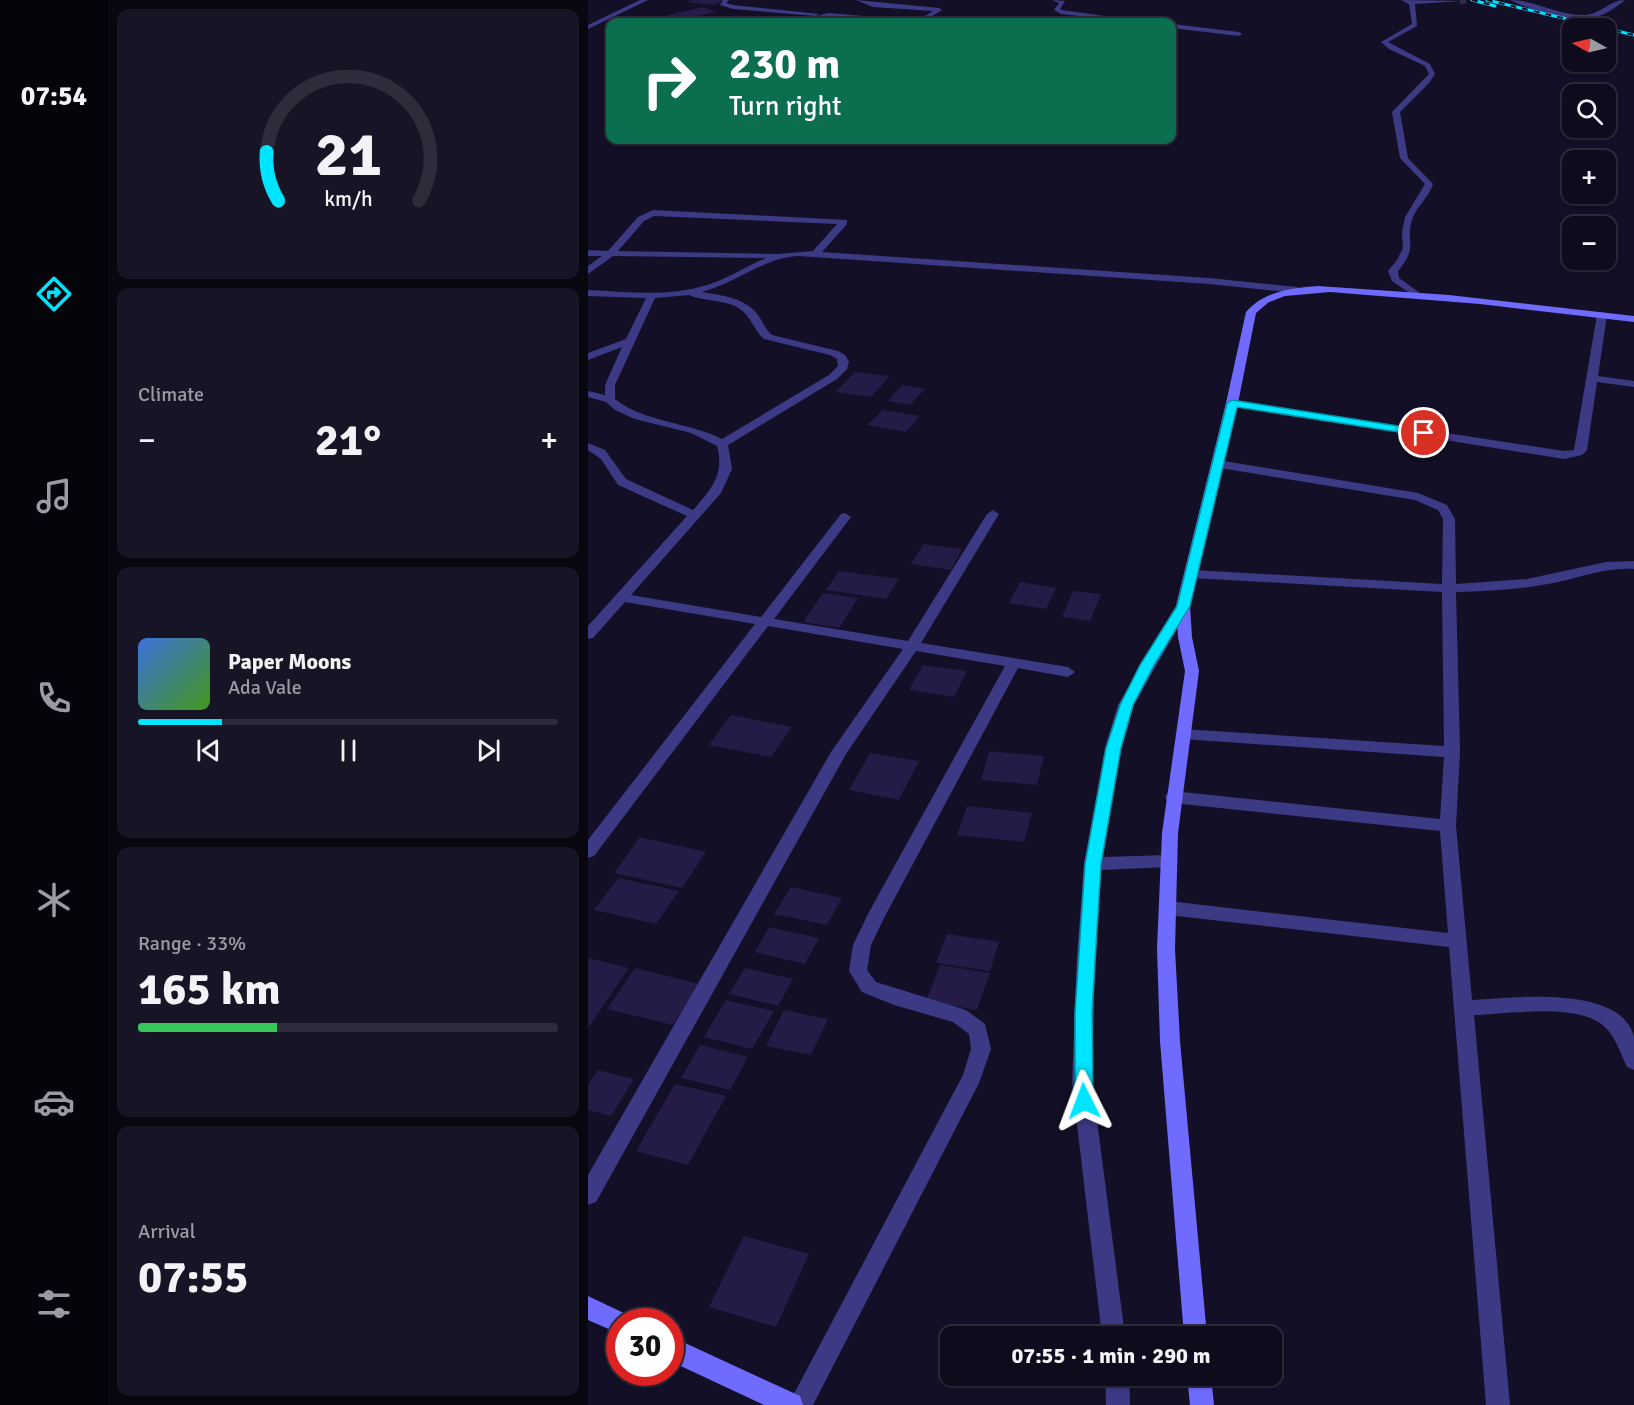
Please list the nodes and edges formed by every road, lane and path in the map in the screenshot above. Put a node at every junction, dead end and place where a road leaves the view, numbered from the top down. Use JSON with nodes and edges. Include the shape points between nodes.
{"nodes":[{"id":1,"x":631,"y":0,"type":"edge"},
{"id":2,"x":726,"y":0,"type":"edge"},
{"id":3,"x":848,"y":0,"type":"edge"},
{"id":4,"x":861,"y":0,"type":"edge"},
{"id":5,"x":1055,"y":0,"type":"edge"},
{"id":6,"x":1513,"y":0,"type":"edge"},
{"id":7,"x":1622,"y":0,"type":"edge"},
{"id":8,"x":644,"y":1,"type":"edge"},
{"id":9,"x":1407,"y":1,"type":"edge"},
{"id":10,"x":1460,"y":1,"type":"edge"},
{"id":11,"x":828,"y":15,"type":"junction"},
{"id":12,"x":607,"y":18,"type":"edge"},
{"id":13,"x":815,"y":18,"type":"edge"},
{"id":14,"x":864,"y":18,"type":"edge"},
{"id":15,"x":926,"y":18,"type":"edge"},
{"id":16,"x":1111,"y":18,"type":"edge"},
{"id":17,"x":606,"y":19,"type":"edge"},
{"id":18,"x":1176,"y":26,"type":"edge"},
{"id":19,"x":588,"y":27,"type":"edge"},
{"id":20,"x":1239,"y":34,"type":"dead end"},
{"id":21,"x":588,"y":253,"type":"edge"},
{"id":22,"x":611,"y":253,"type":"junction"},
{"id":23,"x":815,"y":254,"type":"junction"},
{"id":24,"x":784,"y":255,"type":"junction"},
{"id":25,"x":588,"y":271,"type":"edge"},
{"id":26,"x":1297,"y":290,"type":"junction"},
{"id":27,"x":683,"y":292,"type":"junction"},
{"id":28,"x":588,"y":293,"type":"edge"},
{"id":29,"x":652,"y":295,"type":"junction"},
{"id":30,"x":1417,"y":295,"type":"junction"},
{"id":31,"x":1602,"y":315,"type":"junction"},
{"id":32,"x":1634,"y":319,"type":"edge"},
{"id":33,"x":630,"y":341,"type":"junction"},
{"id":34,"x":588,"y":357,"type":"edge"},
{"id":35,"x":1593,"y":378,"type":"junction"},
{"id":36,"x":1634,"y":384,"type":"edge"},
{"id":37,"x":588,"y":394,"type":"edge"},
{"id":38,"x":610,"y":400,"type":"junction"},
{"id":39,"x":1232,"y":403,"type":"junction"},
{"id":40,"x":722,"y":444,"type":"junction"},
{"id":41,"x":588,"y":446,"type":"edge"},
{"id":42,"x":1218,"y":464,"type":"junction"},
{"id":43,"x":993,"y":514,"type":"dead end"},
{"id":44,"x":695,"y":515,"type":"junction"},
{"id":45,"x":845,"y":518,"type":"dead end"},
{"id":46,"x":1634,"y":565,"type":"edge"},
{"id":47,"x":1192,"y":573,"type":"junction"},
{"id":48,"x":1449,"y":589,"type":"junction"},
{"id":49,"x":623,"y":598,"type":"junction"},
{"id":50,"x":1183,"y":606,"type":"junction"},
{"id":51,"x":764,"y":622,"type":"junction"},
{"id":52,"x":588,"y":635,"type":"edge"},
{"id":53,"x":912,"y":646,"type":"junction"},
{"id":54,"x":1014,"y":663,"type":"junction"},
{"id":55,"x":1068,"y":672,"type":"dead end"},
{"id":56,"x":1183,"y":734,"type":"junction"},
{"id":57,"x":1452,"y":752,"type":"junction"},
{"id":58,"x":1173,"y":797,"type":"junction"},
{"id":59,"x":1448,"y":826,"type":"junction"},
{"id":60,"x":588,"y":852,"type":"edge"},
{"id":61,"x":1169,"y":861,"type":"junction"},
{"id":62,"x":1093,"y":864,"type":"junction"},
{"id":63,"x":1168,"y":908,"type":"junction"},
{"id":64,"x":1460,"y":941,"type":"junction"},
{"id":65,"x":1463,"y":1008,"type":"junction"},
{"id":66,"x":1634,"y":1061,"type":"edge"},
{"id":67,"x":588,"y":1195,"type":"edge"},
{"id":68,"x":588,"y":1308,"type":"edge"},
{"id":69,"x":606,"y":1316,"type":"edge"},
{"id":70,"x":1112,"y":1326,"type":"edge"},
{"id":71,"x":1194,"y":1326,"type":"edge"},
{"id":72,"x":684,"y":1355,"type":"edge"},
{"id":73,"x":1117,"y":1386,"type":"edge"},
{"id":74,"x":1200,"y":1386,"type":"edge"},
{"id":75,"x":790,"y":1405,"type":"edge"},
{"id":76,"x":800,"y":1405,"type":"edge"},
{"id":77,"x":1118,"y":1405,"type":"edge"},
{"id":78,"x":1202,"y":1405,"type":"edge"},
{"id":79,"x":1498,"y":1405,"type":"edge"}],
"edges":[{"from":1,"to":8,"type":"street"},
{"from":2,"to":11,"type":"street","via":[[722,4],[733,7]]},
{"from":3,"to":4,"type":"street"},
{"from":4,"to":15,"type":"street","via":[[873,5],[939,10]]},
{"from":5,"to":16,"type":"street","via":[[1063,2],[1057,10],[1061,12]]},
{"from":6,"to":7,"type":"street","via":[[1589,17]]},
{"from":8,"to":12,"type":"street"},
{"from":9,"to":10,"type":"street"},
{"from":9,"to":30,"type":"street","via":[[1414,6],[1415,25],[1384,42],[1420,60],[1431,68],[1432,74],[1396,112],[1404,158],[1429,184],[1409,216],[1408,252],[1393,271],[1395,279]]},
{"from":11,"to":13,"type":"street"},
{"from":11,"to":14,"type":"street"},
{"from":17,"to":19,"type":"street"},
{"from":18,"to":20,"type":"street"},
{"from":21,"to":22,"type":"street"},
{"from":22,"to":23,"type":"street","via":[[641,219],[653,213],[844,222]]},
{"from":22,"to":24,"type":"street"},
{"from":22,"to":25,"type":"street"},
{"from":23,"to":24,"type":"street"},
{"from":23,"to":26,"type":"street"},
{"from":24,"to":27,"type":"street","via":[[712,286]]},
{"from":26,"to":30,"type":"street"},
{"from":26,"to":39,"type":"street","via":[[1261,302],[1251,312]]},
{"from":27,"to":29,"type":"street"},
{"from":27,"to":40,"type":"street","via":[[746,308],[754,315],[761,333],[768,337],[834,353],[844,362],[823,383]]},
{"from":28,"to":29,"type":"street"},
{"from":29,"to":33,"type":"street"},
{"from":30,"to":31,"type":"street"},
{"from":31,"to":32,"type":"street"},
{"from":31,"to":35,"type":"street"},
{"from":33,"to":34,"type":"street"},
{"from":33,"to":38,"type":"street","via":[[609,385]]},
{"from":35,"to":36,"type":"street"},
{"from":35,"to":39,"type":"street","via":[[1581,450],[1572,455]]},
{"from":37,"to":38,"type":"street"},
{"from":38,"to":40,"type":"street","via":[[618,408],[695,431]]},
{"from":39,"to":42,"type":"street"},
{"from":40,"to":44,"type":"street","via":[[729,463],[724,477]]},
{"from":41,"to":44,"type":"street","via":[[606,455],[622,482]]},
{"from":42,"to":47,"type":"street"},
{"from":42,"to":48,"type":"street","via":[[1418,497],[1434,503],[1443,508],[1449,519]]},
{"from":43,"to":53,"type":"street"},
{"from":44,"to":49,"type":"street"},
{"from":45,"to":51,"type":"street"},
{"from":46,"to":48,"type":"street","via":[[1599,566],[1566,577],[1514,585]]},
{"from":47,"to":48,"type":"street"},
{"from":47,"to":50,"type":"street"},
{"from":48,"to":57,"type":"street"},
{"from":49,"to":51,"type":"street"},
{"from":49,"to":52,"type":"street"},
{"from":50,"to":56,"type":"street","via":[[1192,670]]},
{"from":50,"to":62,"type":"street","via":[[1126,705],[1113,748]]},
{"from":51,"to":53,"type":"street"},
{"from":51,"to":60,"type":"street"},
{"from":53,"to":54,"type":"street"},
{"from":53,"to":67,"type":"street","via":[[839,752]]},
{"from":54,"to":55,"type":"street"},
{"from":54,"to":76,"type":"street","via":[[875,917],[862,945],[858,971],[869,987],[959,1016],[978,1030],[981,1049],[972,1077]]},
{"from":56,"to":57,"type":"street"},
{"from":56,"to":58,"type":"street"},
{"from":57,"to":59,"type":"street"},
{"from":58,"to":59,"type":"street"},
{"from":58,"to":61,"type":"street"},
{"from":59,"to":64,"type":"street"},
{"from":61,"to":62,"type":"street"},
{"from":61,"to":63,"type":"street"},
{"from":62,"to":70,"type":"street","via":[[1082,1082]]},
{"from":63,"to":64,"type":"street"},
{"from":63,"to":71,"type":"street","via":[[1170,1041]]},
{"from":64,"to":65,"type":"street"},
{"from":65,"to":66,"type":"street","via":[[1569,1005],[1588,1009],[1608,1017],[1620,1030]]},
{"from":65,"to":79,"type":"street"},
{"from":68,"to":69,"type":"street"},
{"from":72,"to":75,"type":"street"},
{"from":73,"to":77,"type":"street"},
{"from":74,"to":78,"type":"street"}]}
